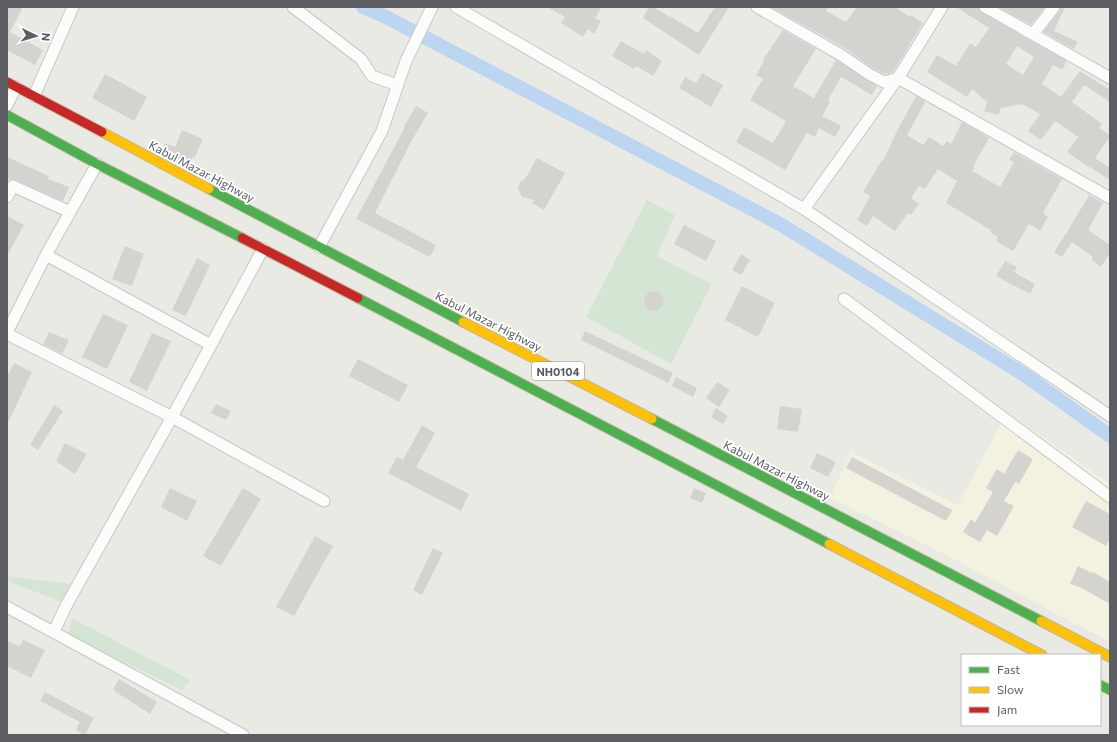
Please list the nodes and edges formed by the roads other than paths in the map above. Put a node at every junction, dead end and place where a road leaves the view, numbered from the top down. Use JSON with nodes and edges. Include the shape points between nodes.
{"nodes":[{"id":1,"x":73,"y":7,"type":"edge"},
{"id":2,"x":293,"y":7,"type":"edge"},
{"id":3,"x":456,"y":7,"type":"edge"},
{"id":4,"x":757,"y":7,"type":"edge"},
{"id":5,"x":942,"y":7,"type":"edge"},
{"id":6,"x":985,"y":7,"type":"edge"},
{"id":7,"x":1054,"y":7,"type":"edge"},
{"id":8,"x":429,"y":11,"type":"edge"},
{"id":9,"x":1033,"y":34,"type":"junction"},
{"id":10,"x":898,"y":78,"type":"junction"},
{"id":11,"x":1110,"y":78,"type":"edge"},
{"id":12,"x":12,"y":85,"type":"edge"},
{"id":13,"x":397,"y":86,"type":"junction"},
{"id":14,"x":34,"y":96,"type":"junction"},
{"id":15,"x":7,"y":105,"type":"edge"},
{"id":16,"x":7,"y":115,"type":"edge"},
{"id":17,"x":97,"y":164,"type":"junction"},
{"id":18,"x":7,"y":197,"type":"edge"},
{"id":19,"x":1110,"y":198,"type":"edge"},
{"id":20,"x":804,"y":209,"type":"junction"},
{"id":21,"x":70,"y":212,"type":"junction"},
{"id":22,"x":319,"y":247,"type":"junction"},
{"id":23,"x":263,"y":249,"type":"junction"},
{"id":24,"x":46,"y":255,"type":"junction"},
{"id":25,"x":844,"y":299,"type":"dead end"},
{"id":26,"x":7,"y":333,"type":"edge"},
{"id":27,"x":211,"y":345,"type":"junction"},
{"id":28,"x":1110,"y":416,"type":"edge"},
{"id":29,"x":172,"y":417,"type":"junction"},
{"id":30,"x":1110,"y":497,"type":"edge"},
{"id":31,"x":324,"y":501,"type":"dead end"},
{"id":32,"x":7,"y":607,"type":"edge"},
{"id":33,"x":54,"y":631,"type":"junction"},
{"id":34,"x":1040,"y":654,"type":"edge"},
{"id":35,"x":1110,"y":657,"type":"edge"},
{"id":36,"x":1101,"y":686,"type":"edge"},
{"id":37,"x":1110,"y":690,"type":"edge"},
{"id":38,"x":243,"y":735,"type":"edge"}],
"edges":[{"from":1,"to":14,"type":"street"},
{"from":2,"to":13,"type":"street","via":[[361,59],[372,76]]},
{"from":3,"to":20,"type":"street"},
{"from":4,"to":10,"type":"street","via":[[841,54],[884,82]]},
{"from":5,"to":10,"type":"street"},
{"from":6,"to":9,"type":"street"},
{"from":7,"to":9,"type":"street"},
{"from":8,"to":13,"type":"street"},
{"from":9,"to":11,"type":"street"},
{"from":10,"to":19,"type":"street"},
{"from":10,"to":20,"type":"street"},
{"from":12,"to":14,"type":"highway","name":"Kabul Mazar Highway","number":"NH0104"},
{"from":12,"to":15,"type":"street"},
{"from":13,"to":22,"type":"street","via":[[382,131]]},
{"from":14,"to":22,"type":"highway","name":"Kabul Mazar Highway","number":"NH0104"},
{"from":16,"to":17,"type":"highway","number":"NH0104"},
{"from":17,"to":21,"type":"street"},
{"from":17,"to":23,"type":"highway","number":"NH0104"},
{"from":18,"to":21,"type":"street","via":[[13,186]]},
{"from":20,"to":28,"type":"street"},
{"from":21,"to":24,"type":"street"},
{"from":22,"to":35,"type":"highway","name":"Kabul Mazar Highway","number":"NH0104"},
{"from":23,"to":27,"type":"street"},
{"from":23,"to":34,"type":"highway","number":"NH0104"},
{"from":24,"to":26,"type":"street"},
{"from":24,"to":27,"type":"street"},
{"from":25,"to":30,"type":"street"},
{"from":26,"to":29,"type":"street"},
{"from":27,"to":29,"type":"street"},
{"from":29,"to":31,"type":"street"},
{"from":29,"to":33,"type":"street"},
{"from":32,"to":33,"type":"street"},
{"from":33,"to":38,"type":"street"},
{"from":36,"to":37,"type":"highway"}]}
